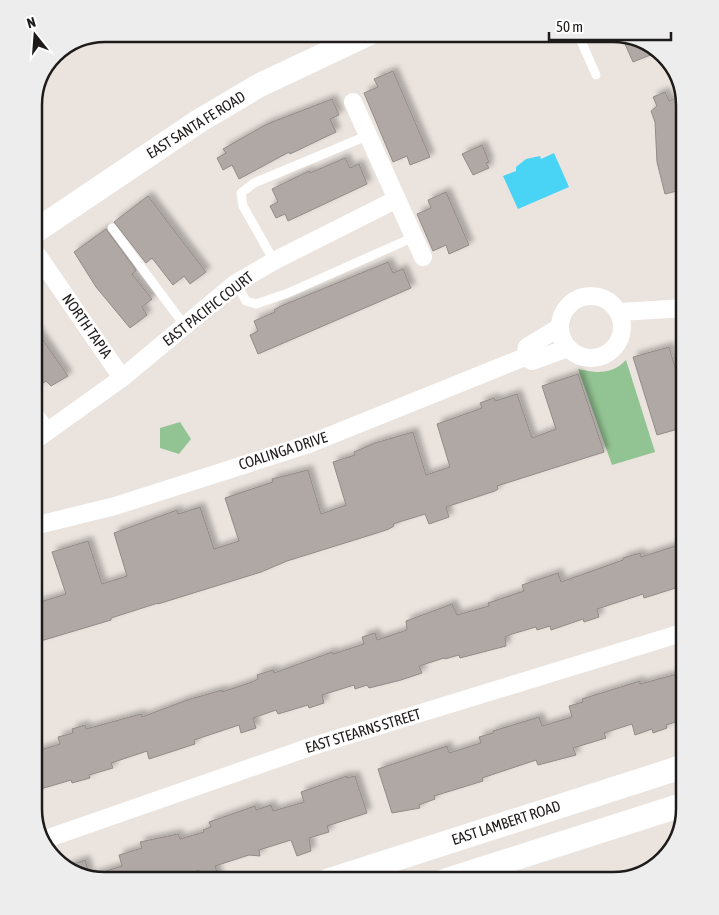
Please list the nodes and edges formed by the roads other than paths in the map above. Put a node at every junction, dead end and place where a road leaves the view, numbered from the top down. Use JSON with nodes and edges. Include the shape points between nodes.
{"nodes":[{"id":1,"x":350,"y":42,"type":"edge"},
{"id":2,"x":582,"y":43,"type":"edge"},
{"id":3,"x":596,"y":75,"type":"dead end"},
{"id":4,"x":353,"y":102,"type":"dead end"},
{"id":5,"x":369,"y":135,"type":"junction"},
{"id":6,"x":398,"y":199,"type":"junction"},
{"id":7,"x":43,"y":226,"type":"edge"},
{"id":8,"x":112,"y":228,"type":"dead end"},
{"id":9,"x":414,"y":237,"type":"junction"},
{"id":10,"x":423,"y":257,"type":"dead end"},
{"id":11,"x":274,"y":260,"type":"junction"},
{"id":12,"x":43,"y":263,"type":"edge"},
{"id":13,"x":236,"y":284,"type":"junction"},
{"id":14,"x":676,"y":309,"type":"edge"},
{"id":15,"x":621,"y":320,"type":"junction"},
{"id":16,"x":185,"y":326,"type":"junction"},
{"id":17,"x":560,"y":327,"type":"junction"},
{"id":18,"x":568,"y":348,"type":"junction"},
{"id":19,"x":526,"y":357,"type":"junction"},
{"id":20,"x":122,"y":378,"type":"junction"},
{"id":21,"x":43,"y":418,"type":"edge"},
{"id":22,"x":51,"y":429,"type":"junction"},
{"id":23,"x":43,"y":435,"type":"edge"},
{"id":24,"x":42,"y":524,"type":"edge"},
{"id":25,"x":676,"y":635,"type":"edge"},
{"id":26,"x":676,"y":769,"type":"edge"},
{"id":27,"x":676,"y":807,"type":"edge"},
{"id":28,"x":49,"y":838,"type":"edge"},
{"id":29,"x":355,"y":872,"type":"edge"},
{"id":30,"x":472,"y":872,"type":"edge"}],
"edges":[{"from":1,"to":7,"type":"main road","name":"EAST SANTA FE ROAD","via":[[258,86],[216,111]]},
{"from":2,"to":3,"type":"lane"},
{"from":4,"to":5,"type":"street"},
{"from":5,"to":6,"type":"street"},
{"from":5,"to":11,"type":"lane","via":[[254,184],[241,193],[243,206]]},
{"from":6,"to":9,"type":"street"},
{"from":6,"to":11,"type":"street","name":"EAST PACIFIC COURT"},
{"from":8,"to":16,"type":"lane"},
{"from":9,"to":10,"type":"street"},
{"from":9,"to":13,"type":"lane","via":[[256,304],[246,301]]},
{"from":11,"to":13,"type":"street","name":"EAST PACIFIC COURT"},
{"from":12,"to":20,"type":"street","name":"NORTH TAPIA"},
{"from":13,"to":16,"type":"street","name":"EAST PACIFIC COURT"},
{"from":14,"to":15,"type":"street"},
{"from":15,"to":17,"type":"street","via":[[604,298],[584,296],[567,308]]},
{"from":15,"to":18,"type":"street","via":[[617,346],[602,356],[584,358]]},
{"from":16,"to":20,"type":"street","name":"EAST PACIFIC COURT"},
{"from":17,"to":18,"type":"street","via":[[563,342]]},
{"from":17,"to":19,"type":"street","via":[[527,346]]},
{"from":18,"to":19,"type":"street","name":"COALINGA DRIVE","via":[[532,361]]},
{"from":19,"to":24,"type":"street","name":"COALINGA DRIVE","via":[[308,444],[115,506]]},
{"from":20,"to":22,"type":"street","name":"EAST PACIFIC COURT"},
{"from":21,"to":22,"type":"lane"},
{"from":22,"to":23,"type":"street","name":"EAST PACIFIC COURT"},
{"from":25,"to":28,"type":"street","name":"EAST STEARNS STREET","via":[[313,746]]},
{"from":26,"to":29,"type":"main road","name":"EAST LAMBERT ROAD"},
{"from":27,"to":30,"type":"main road"}]}
